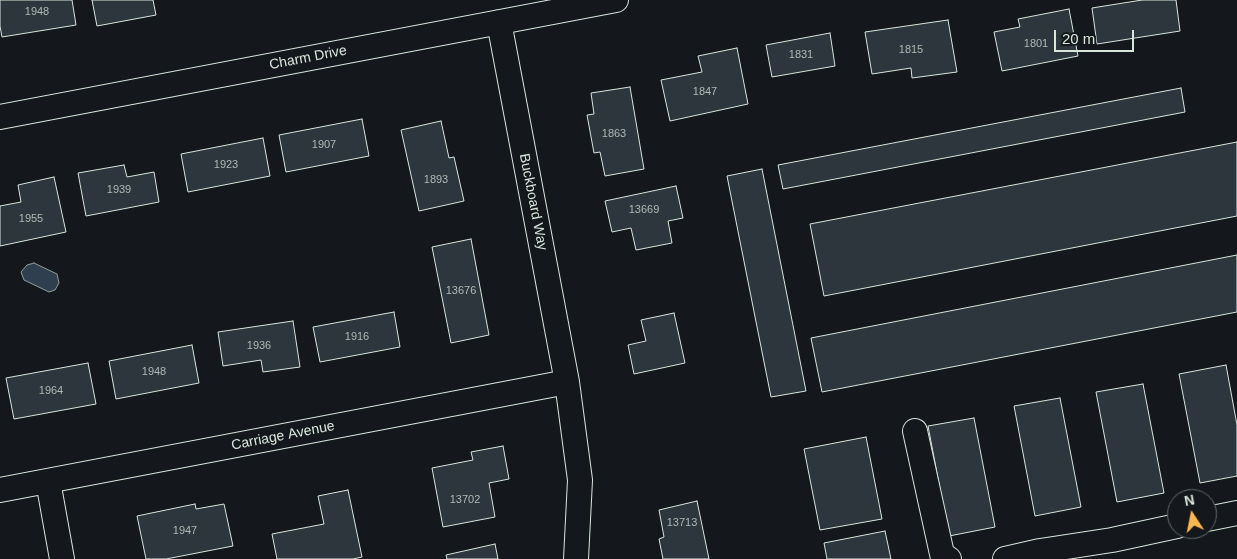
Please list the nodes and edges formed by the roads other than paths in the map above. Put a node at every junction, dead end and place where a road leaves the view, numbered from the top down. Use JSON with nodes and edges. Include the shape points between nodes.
{"nodes":[{"id":1,"x":616,"y":0,"type":"edge"},
{"id":2,"x":499,"y":22,"type":"junction"},
{"id":3,"x":0,"y":117,"type":"edge"},
{"id":4,"x":567,"y":382,"type":"junction"},
{"id":5,"x":915,"y":431,"type":"dead end"},
{"id":6,"x":48,"y":481,"type":"junction"},
{"id":7,"x":0,"y":490,"type":"edge"},
{"id":8,"x":1237,"y":513,"type":"edge"},
{"id":9,"x":1217,"y":517,"type":"edge"},
{"id":10,"x":1167,"y":528,"type":"edge"},
{"id":11,"x":62,"y":559,"type":"edge"},
{"id":12,"x":576,"y":559,"type":"edge"},
{"id":13,"x":949,"y":559,"type":"edge"},
{"id":14,"x":1005,"y":559,"type":"edge"}],
"edges":[{"from":1,"to":2,"type":"street","name":"Charm Drive"},
{"from":2,"to":3,"type":"street","name":"Charm Drive"},
{"from":2,"to":4,"type":"street","name":"Buckboard Way"},
{"from":4,"to":6,"type":"street","name":"Carriage Avenue"},
{"from":4,"to":12,"type":"street","name":"Buckboard Way","via":[[580,480]]},
{"from":5,"to":13,"type":"street","via":[[942,554]]},
{"from":6,"to":7,"type":"street","name":"Carriage Avenue"},
{"from":6,"to":11,"type":"street"},
{"from":8,"to":9,"type":"street"},
{"from":10,"to":14,"type":"street"}]}
